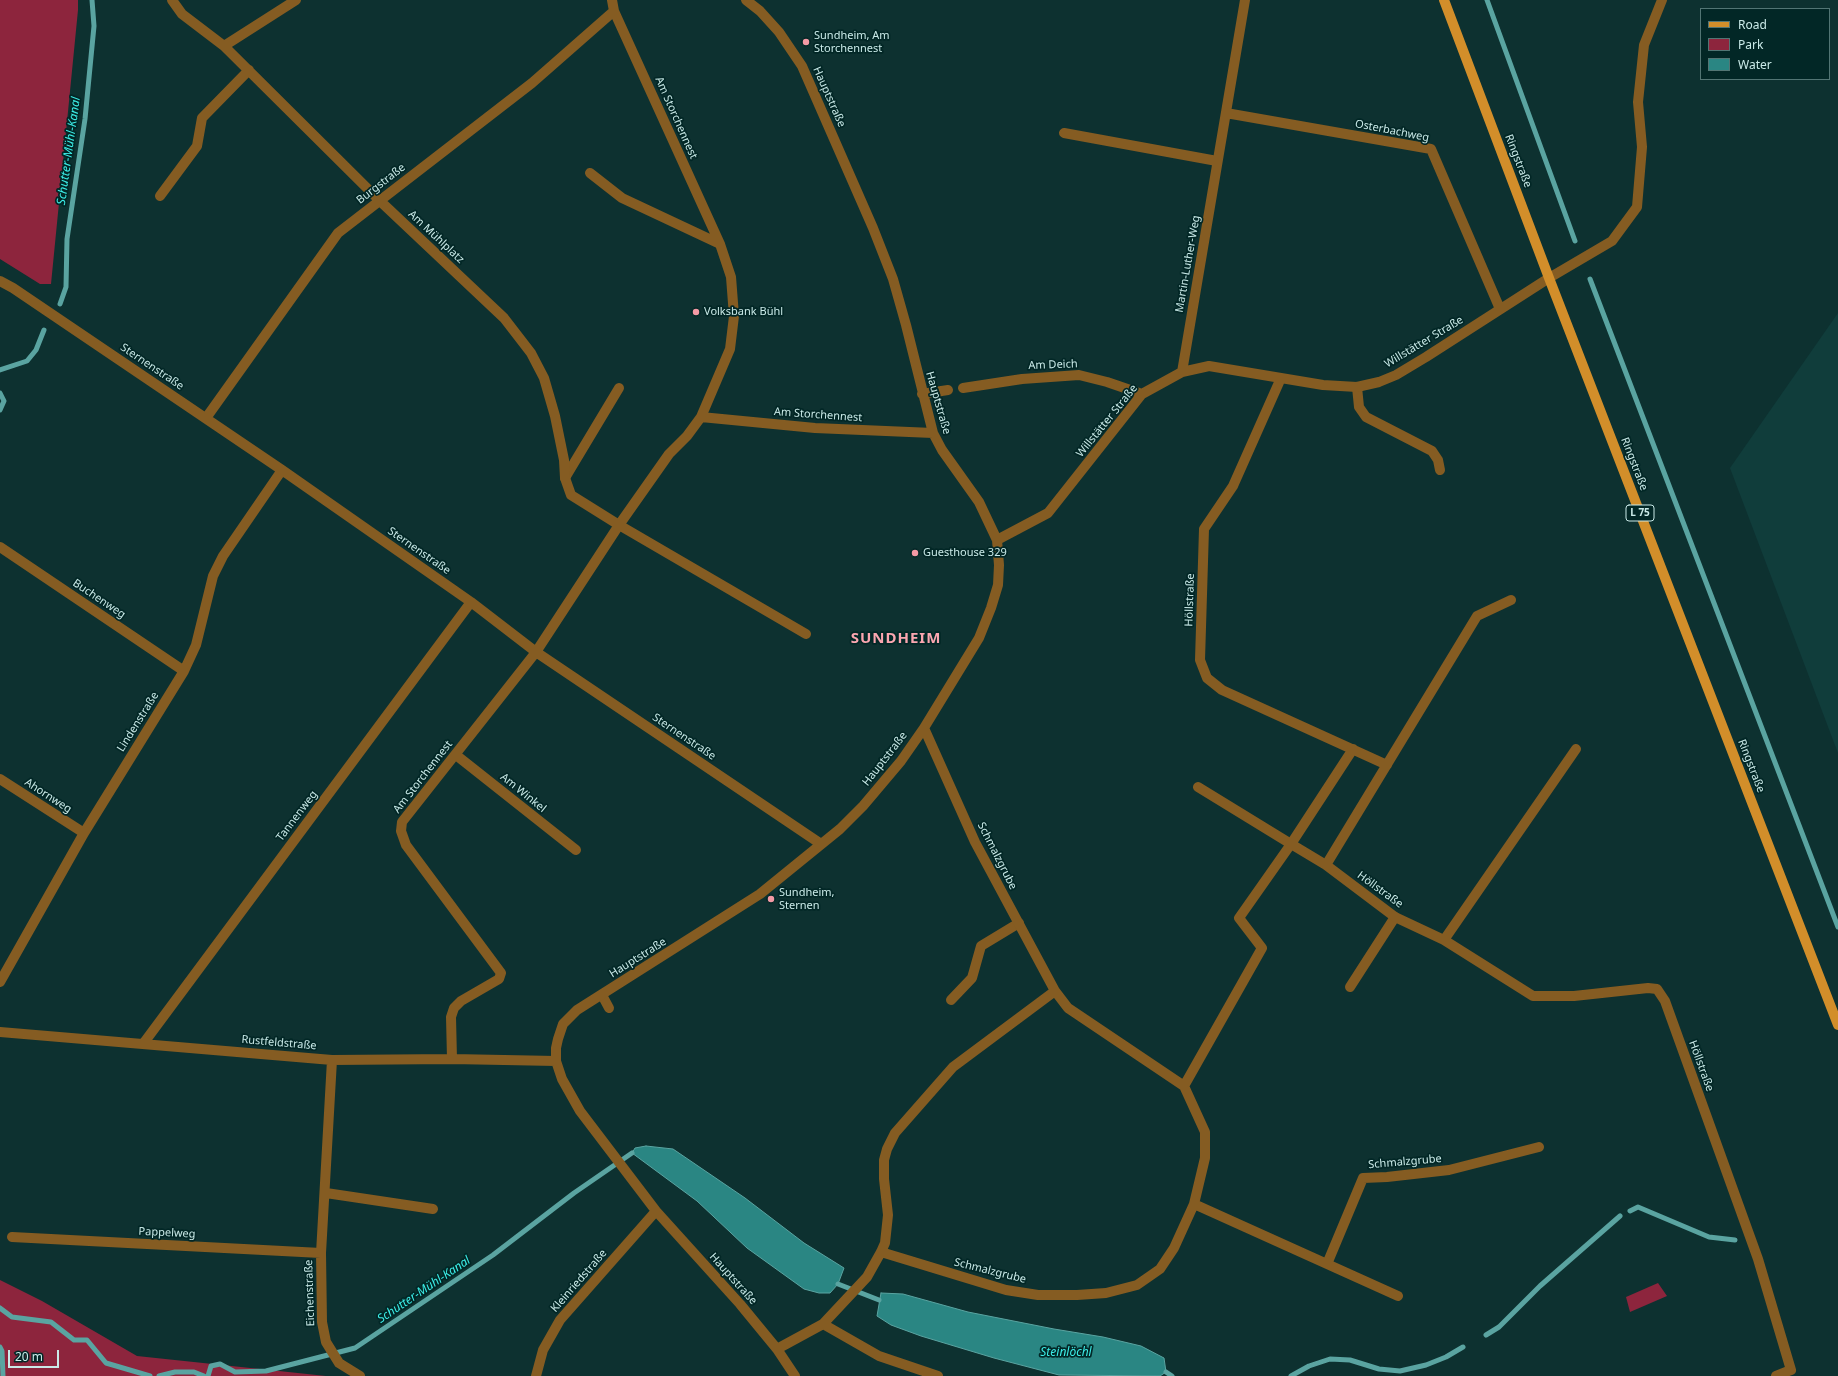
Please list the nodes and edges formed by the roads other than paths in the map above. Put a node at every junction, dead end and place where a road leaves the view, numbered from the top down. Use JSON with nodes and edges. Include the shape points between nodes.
{"nodes":[{"id":1,"x":172,"y":0,"type":"edge"},
{"id":2,"x":296,"y":0,"type":"edge"},
{"id":3,"x":612,"y":0,"type":"edge"},
{"id":4,"x":746,"y":0,"type":"edge"},
{"id":5,"x":1245,"y":0,"type":"edge"},
{"id":6,"x":1444,"y":0,"type":"edge"},
{"id":7,"x":1662,"y":0,"type":"edge"},
{"id":8,"x":614,"y":11,"type":"junction"},
{"id":9,"x":224,"y":46,"type":"junction"},
{"id":10,"x":249,"y":70,"type":"junction"},
{"id":11,"x":1226,"y":112,"type":"junction"},
{"id":12,"x":1064,"y":133,"type":"dead end"},
{"id":13,"x":1217,"y":161,"type":"junction"},
{"id":14,"x":590,"y":173,"type":"dead end"},
{"id":15,"x":160,"y":196,"type":"dead end"},
{"id":16,"x":379,"y":200,"type":"junction"},
{"id":17,"x":720,"y":244,"type":"junction"},
{"id":18,"x":1549,"y":278,"type":"junction"},
{"id":19,"x":0,"y":281,"type":"edge"},
{"id":20,"x":1500,"y":309,"type":"junction"},
{"id":21,"x":1182,"y":372,"type":"junction"},
{"id":22,"x":1281,"y":378,"type":"junction"},
{"id":23,"x":1357,"y":387,"type":"junction"},
{"id":24,"x":619,"y":388,"type":"dead end"},
{"id":25,"x":964,"y":388,"type":"dead end"},
{"id":26,"x":948,"y":390,"type":"dead end"},
{"id":27,"x":922,"y":394,"type":"junction"},
{"id":28,"x":1142,"y":394,"type":"junction"},
{"id":29,"x":701,"y":417,"type":"junction"},
{"id":30,"x":206,"y":418,"type":"junction"},
{"id":31,"x":933,"y":433,"type":"junction"},
{"id":32,"x":282,"y":470,"type":"junction"},
{"id":33,"x":1440,"y":470,"type":"dead end"},
{"id":34,"x":565,"y":478,"type":"junction"},
{"id":35,"x":619,"y":525,"type":"junction"},
{"id":36,"x":996,"y":540,"type":"junction"},
{"id":37,"x":0,"y":547,"type":"edge"},
{"id":38,"x":1511,"y":600,"type":"dead end"},
{"id":39,"x":471,"y":602,"type":"junction"},
{"id":40,"x":806,"y":634,"type":"dead end"},
{"id":41,"x":536,"y":652,"type":"junction"},
{"id":42,"x":184,"y":671,"type":"junction"},
{"id":43,"x":924,"y":728,"type":"junction"},
{"id":44,"x":1353,"y":749,"type":"junction"},
{"id":45,"x":1576,"y":749,"type":"dead end"},
{"id":46,"x":456,"y":755,"type":"junction"},
{"id":47,"x":1388,"y":765,"type":"junction"},
{"id":48,"x":0,"y":780,"type":"edge"},
{"id":49,"x":1198,"y":787,"type":"dead end"},
{"id":50,"x":84,"y":833,"type":"junction"},
{"id":51,"x":821,"y":844,"type":"junction"},
{"id":52,"x":1291,"y":844,"type":"junction"},
{"id":53,"x":576,"y":850,"type":"dead end"},
{"id":54,"x":1326,"y":865,"type":"junction"},
{"id":55,"x":1395,"y":917,"type":"junction"},
{"id":56,"x":1019,"y":923,"type":"junction"},
{"id":57,"x":1444,"y":940,"type":"junction"},
{"id":58,"x":0,"y":982,"type":"edge"},
{"id":59,"x":1350,"y":987,"type":"dead end"},
{"id":60,"x":1055,"y":991,"type":"junction"},
{"id":61,"x":602,"y":995,"type":"junction"},
{"id":62,"x":951,"y":1000,"type":"dead end"},
{"id":63,"x":609,"y":1008,"type":"dead end"},
{"id":64,"x":1838,"y":1025,"type":"edge"},
{"id":65,"x":0,"y":1032,"type":"edge"},
{"id":66,"x":143,"y":1044,"type":"junction"},
{"id":67,"x":452,"y":1059,"type":"junction"},
{"id":68,"x":332,"y":1060,"type":"junction"},
{"id":69,"x":556,"y":1061,"type":"junction"},
{"id":70,"x":1184,"y":1086,"type":"junction"},
{"id":71,"x":1539,"y":1147,"type":"dead end"},
{"id":72,"x":326,"y":1193,"type":"junction"},
{"id":73,"x":1194,"y":1204,"type":"junction"},
{"id":74,"x":433,"y":1209,"type":"dead end"},
{"id":75,"x":656,"y":1211,"type":"junction"},
{"id":76,"x":12,"y":1237,"type":"dead end"},
{"id":77,"x":880,"y":1252,"type":"junction"},
{"id":78,"x":321,"y":1253,"type":"junction"},
{"id":79,"x":1327,"y":1264,"type":"junction"},
{"id":80,"x":1398,"y":1296,"type":"dead end"},
{"id":81,"x":823,"y":1324,"type":"junction"},
{"id":82,"x":777,"y":1349,"type":"junction"},
{"id":83,"x":360,"y":1376,"type":"edge"},
{"id":84,"x":536,"y":1376,"type":"edge"},
{"id":85,"x":795,"y":1376,"type":"edge"},
{"id":86,"x":938,"y":1376,"type":"edge"},
{"id":87,"x":1776,"y":1376,"type":"edge"}],
"edges":[{"from":1,"to":9,"type":"street","name":"Am Mühlplatz","via":[[182,14]]},
{"from":2,"to":9,"type":"street"},
{"from":3,"to":8,"type":"street","name":"Am Storchennest"},
{"from":4,"to":27,"type":"street","name":"Hauptstraße","via":[[779,32],[802,66],[893,279]]},
{"from":5,"to":11,"type":"street","name":"Martin-Luther-Weg"},
{"from":6,"to":18,"type":"main road","name":"Ringstraße","number":"L 75"},
{"from":7,"to":18,"type":"street","name":"Willstätter Straße","via":[[1644,45],[1638,102],[1642,147],[1637,207],[1612,242]]},
{"from":8,"to":16,"type":"street","name":"Burgstraße","via":[[532,83]]},
{"from":8,"to":17,"type":"street","name":"Am Storchennest"},
{"from":9,"to":10,"type":"street","name":"Am Mühlplatz"},
{"from":10,"to":15,"type":"street","via":[[202,118],[198,146]]},
{"from":10,"to":16,"type":"street","name":"Am Mühlplatz"},
{"from":11,"to":13,"type":"street","name":"Martin-Luther-Weg"},
{"from":11,"to":20,"type":"street","name":"Osterbachweg","via":[[1431,149]]},
{"from":12,"to":13,"type":"street"},
{"from":13,"to":21,"type":"street","name":"Martin-Luther-Weg"},
{"from":14,"to":17,"type":"street","via":[[622,198]]},
{"from":16,"to":30,"type":"street","name":"Burgstraße","via":[[338,233]]},
{"from":16,"to":34,"type":"street","name":"Am Mühlplatz","via":[[504,318],[531,353],[544,378],[553,409],[564,460]]},
{"from":17,"to":29,"type":"street","name":"Am Storchennest","via":[[731,277],[734,316],[730,349]]},
{"from":18,"to":20,"type":"street","name":"Willstätter Straße"},
{"from":18,"to":64,"type":"main road","name":"Ringstraße","number":"L 75"},
{"from":19,"to":30,"type":"street","name":"Sternenstraße"},
{"from":20,"to":23,"type":"street","name":"Willstätter Straße","via":[[1396,375]]},
{"from":21,"to":22,"type":"street","name":"Willstätter Straße","via":[[1209,366]]},
{"from":21,"to":28,"type":"street","name":"Willstätter Straße"},
{"from":22,"to":23,"type":"street","name":"Willstätter Straße","via":[[1323,385]]},
{"from":22,"to":44,"type":"street","name":"Höllstraße","via":[[1233,486],[1204,529],[1200,660],[1207,678],[1222,690]]},
{"from":23,"to":33,"type":"street","via":[[1359,407],[1366,417],[1432,451],[1438,460]]},
{"from":24,"to":34,"type":"street"},
{"from":25,"to":28,"type":"street","name":"Am Deich","via":[[1022,379],[1079,375]]},
{"from":26,"to":27,"type":"street"},
{"from":27,"to":31,"type":"street","name":"Hauptstraße"},
{"from":28,"to":36,"type":"street","name":"Willstätter Straße","via":[[1048,513]]},
{"from":29,"to":31,"type":"street","name":"Am Storchennest","via":[[815,428]]},
{"from":29,"to":35,"type":"street","name":"Am Storchennest","via":[[669,454]]},
{"from":30,"to":32,"type":"street","name":"Sternenstraße"},
{"from":31,"to":36,"type":"street","name":"Hauptstraße","via":[[979,502]]},
{"from":32,"to":39,"type":"street","name":"Sternenstraße"},
{"from":32,"to":42,"type":"street","name":"Lindenstraße","via":[[213,576],[196,646]]},
{"from":34,"to":35,"type":"street","name":"Am Mühlplatz","via":[[571,495]]},
{"from":35,"to":40,"type":"street"},
{"from":35,"to":41,"type":"street","name":"Am Storchennest"},
{"from":36,"to":43,"type":"street","name":"Hauptstraße","via":[[998,585],[991,608],[979,638]]},
{"from":37,"to":42,"type":"street","name":"Buchenweg"},
{"from":38,"to":47,"type":"street","via":[[1477,616]]},
{"from":39,"to":41,"type":"street","name":"Sternenstraße"},
{"from":39,"to":66,"type":"street","name":"Tannenweg"},
{"from":41,"to":46,"type":"street","name":"Am Storchennest"},
{"from":41,"to":51,"type":"street","name":"Sternenstraße"},
{"from":42,"to":50,"type":"street","name":"Lindenstraße"},
{"from":43,"to":51,"type":"street","name":"Hauptstraße","via":[[901,761],[863,806]]},
{"from":43,"to":56,"type":"street","name":"Schmalzgrube","via":[[975,842]]},
{"from":44,"to":47,"type":"street","name":"Höllstraße"},
{"from":44,"to":52,"type":"street"},
{"from":45,"to":57,"type":"street"},
{"from":46,"to":53,"type":"street","name":"Am Winkel"},
{"from":46,"to":67,"type":"street","name":"Am Storchennest","via":[[402,822],[400,831],[406,845],[501,973],[499,979],[454,1008],[451,1018]]},
{"from":47,"to":54,"type":"street"},
{"from":48,"to":50,"type":"street","name":"Ahornweg"},
{"from":49,"to":52,"type":"street","name":"Höllstraße"},
{"from":50,"to":58,"type":"street","name":"Lindenstraße"},
{"from":51,"to":61,"type":"street","name":"Hauptstraße","via":[[760,894]]},
{"from":52,"to":54,"type":"street","name":"Höllstraße"},
{"from":52,"to":70,"type":"street","via":[[1239,918],[1262,948]]},
{"from":54,"to":55,"type":"street","name":"Höllstraße"},
{"from":55,"to":57,"type":"street","name":"Höllstraße"},
{"from":55,"to":59,"type":"street"},
{"from":56,"to":60,"type":"street","name":"Schmalzgrube"},
{"from":56,"to":62,"type":"street","via":[[981,946],[972,978]]},
{"from":57,"to":87,"type":"street","name":"Höllstraße","via":[[1533,996],[1574,996],[1657,989],[1665,1001],[1758,1259],[1791,1370]]},
{"from":60,"to":70,"type":"street","name":"Schmalzgrube","via":[[1068,1008]]},
{"from":60,"to":77,"type":"street","via":[[953,1067],[895,1133],[884,1160],[888,1215],[886,1243]]},
{"from":61,"to":63,"type":"street"},
{"from":61,"to":69,"type":"street","name":"Hauptstraße","via":[[577,1010],[563,1024],[556,1048]]},
{"from":65,"to":66,"type":"street","name":"Rustfeldstraße"},
{"from":66,"to":68,"type":"street","name":"Rustfeldstraße"},
{"from":67,"to":68,"type":"street","name":"Rustfeldstraße"},
{"from":67,"to":69,"type":"street","name":"Rustfeldstraße"},
{"from":68,"to":72,"type":"street","name":"Eichenstraße"},
{"from":69,"to":75,"type":"street","name":"Hauptstraße","via":[[562,1080],[580,1111]]},
{"from":70,"to":73,"type":"street","name":"Schmalzgrube","via":[[1205,1132],[1206,1158]]},
{"from":71,"to":79,"type":"street","name":"Schmalzgrube","via":[[1449,1170],[1363,1178]]},
{"from":72,"to":74,"type":"street"},
{"from":72,"to":78,"type":"street","name":"Eichenstraße"},
{"from":73,"to":77,"type":"street","name":"Schmalzgrube","via":[[1174,1248],[1160,1269],[1137,1284],[1106,1293],[1038,1295],[1006,1290]]},
{"from":73,"to":79,"type":"street"},
{"from":75,"to":82,"type":"street","name":"Hauptstraße"},
{"from":75,"to":84,"type":"street","name":"Kleinriedstraße","via":[[560,1320],[543,1350]]},
{"from":76,"to":78,"type":"street","name":"Pappelweg"},
{"from":77,"to":81,"type":"street","via":[[867,1277]]},
{"from":78,"to":83,"type":"street","name":"Eichenstraße","via":[[322,1322],[326,1342],[339,1363]]},
{"from":79,"to":80,"type":"street"},
{"from":81,"to":82,"type":"street"},
{"from":81,"to":86,"type":"street","via":[[879,1356]]},
{"from":82,"to":85,"type":"street","name":"Hauptstraße"}]}
